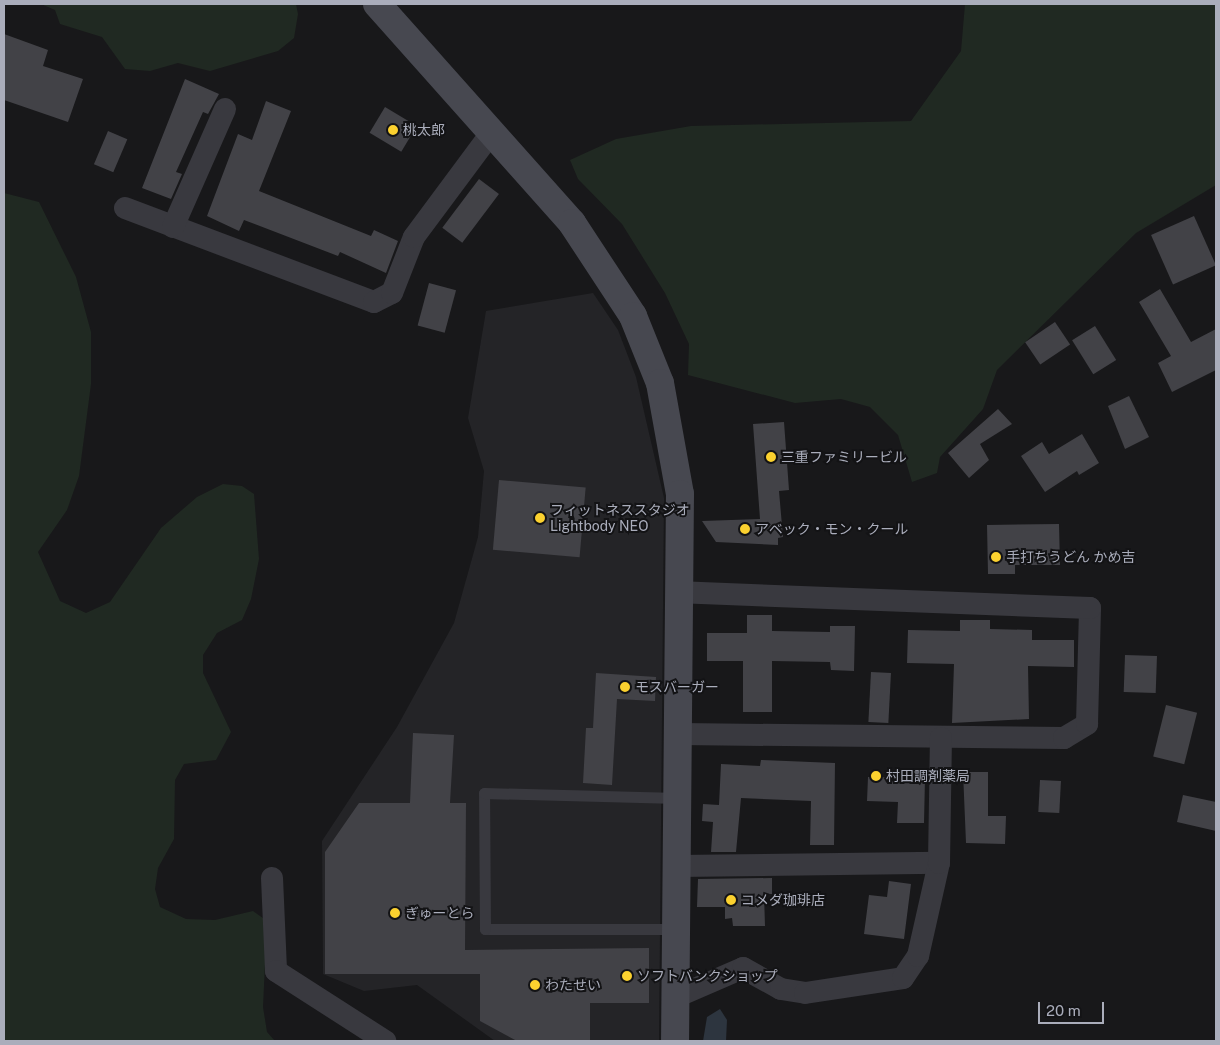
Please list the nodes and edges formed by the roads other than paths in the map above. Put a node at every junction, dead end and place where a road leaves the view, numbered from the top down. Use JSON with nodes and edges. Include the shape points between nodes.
{"nodes":[{"id":1,"x":377,"y":4,"type":"edge"},
{"id":2,"x":225,"y":109,"type":"dead end"},
{"id":3,"x":492,"y":132,"type":"junction"},
{"id":4,"x":125,"y":208,"type":"dead end"},
{"id":5,"x":173,"y":227,"type":"junction"},
{"id":6,"x":682,"y":592,"type":"junction"},
{"id":7,"x":680,"y":734,"type":"junction"},
{"id":8,"x":941,"y":738,"type":"junction"},
{"id":9,"x":678,"y":798,"type":"junction"},
{"id":10,"x":939,"y":863,"type":"junction"},
{"id":11,"x":677,"y":866,"type":"junction"},
{"id":12,"x":272,"y":878,"type":"dead end"},
{"id":13,"x":676,"y":928,"type":"junction"},
{"id":14,"x":676,"y":997,"type":"junction"},
{"id":15,"x":385,"y":1041,"type":"edge"},
{"id":16,"x":675,"y":1041,"type":"edge"}],
"edges":[{"from":1,"to":3,"type":"street","via":[[412,49]]},
{"from":2,"to":5,"type":"street"},
{"from":3,"to":5,"type":"street","via":[[414,237],[392,293],[384,300],[374,302]]},
{"from":3,"to":6,"type":"street","via":[[572,223],[633,316],[660,383],[673,435],[680,494]]},
{"from":4,"to":5,"type":"street"},
{"from":6,"to":7,"type":"street"},
{"from":6,"to":8,"type":"street","via":[[1090,608],[1087,724],[1064,738]]},
{"from":7,"to":8,"type":"street"},
{"from":7,"to":9,"type":"street"},
{"from":8,"to":10,"type":"street"},
{"from":9,"to":11,"type":"street"},
{"from":9,"to":13,"type":"lane","via":[[484,793],[485,929]]},
{"from":10,"to":11,"type":"street"},
{"from":10,"to":14,"type":"street","via":[[918,956],[903,978],[806,993],[781,989],[743,968]]},
{"from":11,"to":13,"type":"street"},
{"from":12,"to":15,"type":"street","via":[[276,971]]},
{"from":13,"to":14,"type":"street"},
{"from":14,"to":16,"type":"street"}]}
